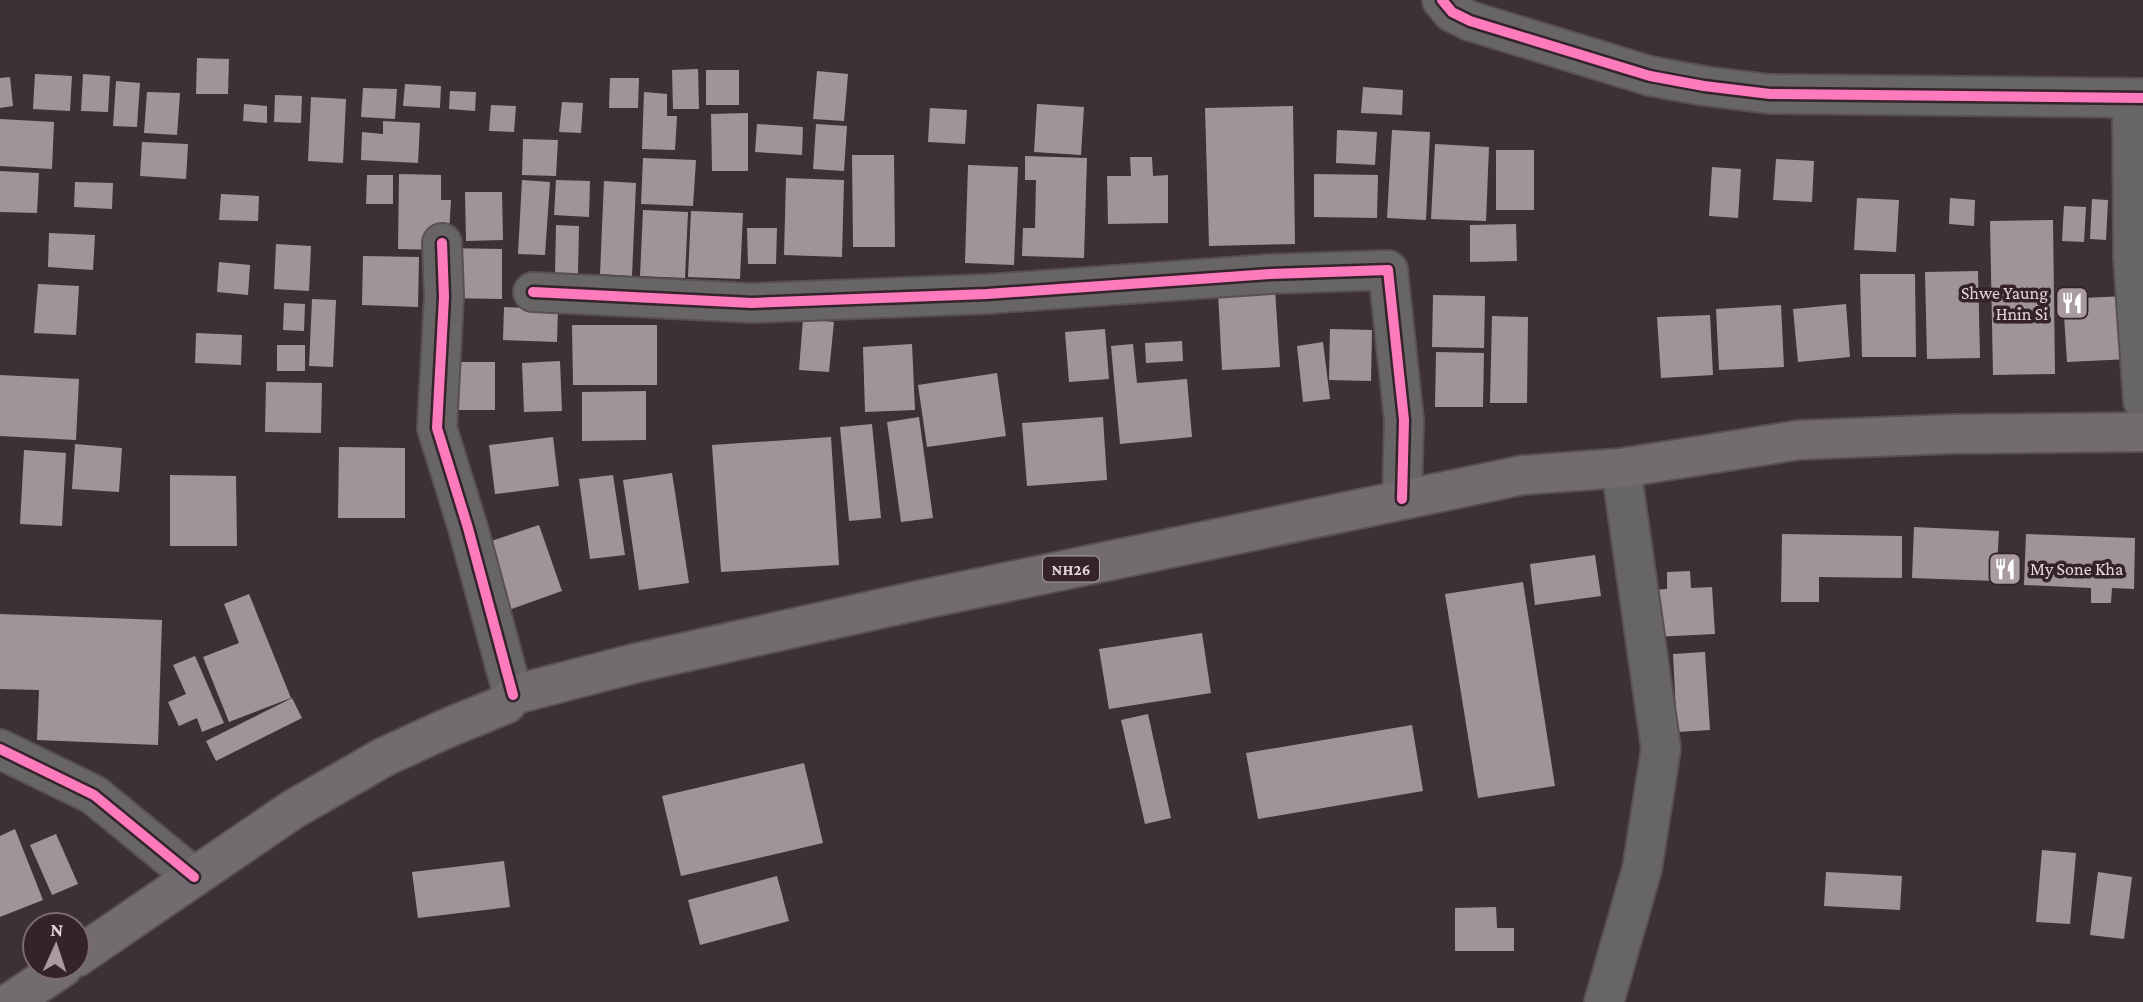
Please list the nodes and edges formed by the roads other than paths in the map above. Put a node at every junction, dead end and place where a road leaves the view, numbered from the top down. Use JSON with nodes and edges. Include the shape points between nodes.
{"nodes":[{"id":1,"x":1442,"y":0,"type":"edge"},
{"id":2,"x":2138,"y":98,"type":"edge"},
{"id":3,"x":443,"y":243,"type":"dead end"},
{"id":4,"x":533,"y":292,"type":"dead end"},
{"id":5,"x":2143,"y":401,"type":"edge"},
{"id":6,"x":2143,"y":432,"type":"edge"},
{"id":7,"x":1621,"y":468,"type":"junction"},
{"id":8,"x":1402,"y":499,"type":"junction"},
{"id":9,"x":513,"y":695,"type":"junction"},
{"id":10,"x":0,"y":749,"type":"edge"},
{"id":11,"x":194,"y":877,"type":"junction"},
{"id":12,"x":91,"y":947,"type":"edge"},
{"id":13,"x":42,"y":981,"type":"edge"},
{"id":14,"x":12,"y":1002,"type":"edge"},
{"id":15,"x":1604,"y":1002,"type":"edge"}],
"edges":[{"from":1,"to":2,"type":"street","via":[[1452,12],[1470,21],[1650,76],[1704,86],[1770,94]]},
{"from":2,"to":5,"type":"street","via":[[2133,257]]},
{"from":3,"to":9,"type":"street","via":[[438,428]]},
{"from":4,"to":8,"type":"street","via":[[752,303],[1388,270],[1404,421]]},
{"from":6,"to":7,"type":"highway","number":"NH26","via":[[1799,440]]},
{"from":7,"to":8,"type":"highway","number":"NH26","via":[[1523,475]]},
{"from":7,"to":15,"type":"street","via":[[1661,749],[1642,869]]},
{"from":8,"to":9,"type":"highway","number":"NH26","via":[[907,603]]},
{"from":9,"to":11,"type":"highway","number":"NH26","via":[[506,704],[384,757],[292,810]]},
{"from":10,"to":11,"type":"street","via":[[94,794]]},
{"from":11,"to":12,"type":"highway","number":"NH26"},
{"from":13,"to":14,"type":"highway"}]}
